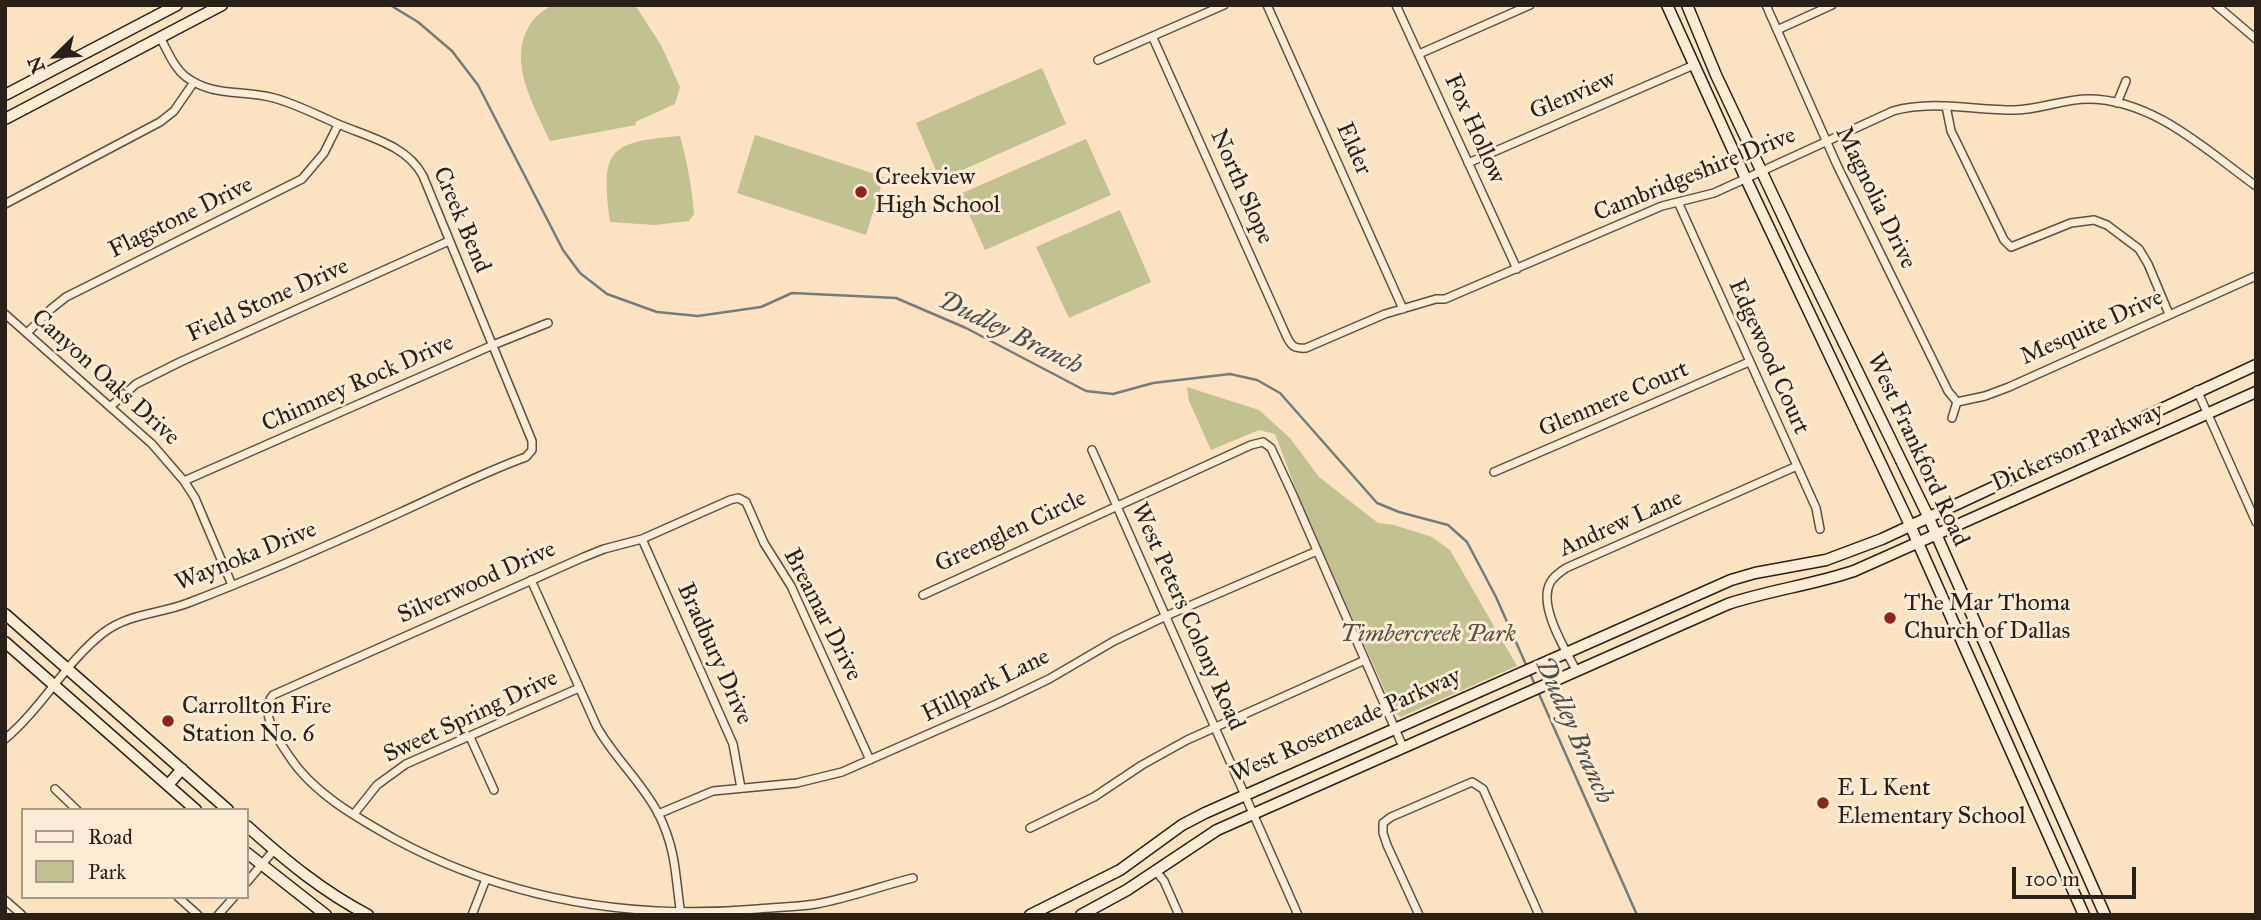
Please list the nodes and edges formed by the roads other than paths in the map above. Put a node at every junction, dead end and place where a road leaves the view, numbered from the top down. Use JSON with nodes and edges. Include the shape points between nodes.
{"nodes":[{"id":1,"x":177,"y":5,"type":"edge"},
{"id":2,"x":222,"y":5,"type":"edge"},
{"id":3,"x":1224,"y":5,"type":"edge"},
{"id":4,"x":1267,"y":5,"type":"edge"},
{"id":5,"x":1396,"y":5,"type":"edge"},
{"id":6,"x":1530,"y":5,"type":"edge"},
{"id":7,"x":1667,"y":5,"type":"edge"},
{"id":8,"x":1687,"y":5,"type":"edge"},
{"id":9,"x":1766,"y":5,"type":"edge"},
{"id":10,"x":1832,"y":5,"type":"edge"},
{"id":11,"x":2217,"y":5,"type":"edge"},
{"id":12,"x":151,"y":19,"type":"junction"},
{"id":13,"x":1777,"y":30,"type":"junction"},
{"id":14,"x":160,"y":37,"type":"junction"},
{"id":15,"x":1153,"y":38,"type":"junction"},
{"id":16,"x":2256,"y":39,"type":"edge"},
{"id":17,"x":1419,"y":54,"type":"junction"},
{"id":18,"x":1098,"y":60,"type":"dead end"},
{"id":19,"x":1693,"y":65,"type":"junction"},
{"id":20,"x":194,"y":82,"type":"junction"},
{"id":21,"x":2126,"y":82,"type":"dead end"},
{"id":22,"x":5,"y":95,"type":"edge"},
{"id":23,"x":2118,"y":103,"type":"junction"},
{"id":24,"x":1947,"y":106,"type":"junction"},
{"id":25,"x":5,"y":119,"type":"edge"},
{"id":26,"x":338,"y":125,"type":"junction"},
{"id":27,"x":1826,"y":142,"type":"junction"},
{"id":28,"x":1468,"y":163,"type":"junction"},
{"id":29,"x":1763,"y":172,"type":"junction"},
{"id":30,"x":1746,"y":179,"type":"junction"},
{"id":31,"x":2256,"y":186,"type":"edge"},
{"id":32,"x":1678,"y":202,"type":"junction"},
{"id":33,"x":5,"y":204,"type":"edge"},
{"id":34,"x":449,"y":241,"type":"junction"},
{"id":35,"x":1517,"y":269,"type":"junction"},
{"id":36,"x":2256,"y":276,"type":"edge"},
{"id":37,"x":1404,"y":309,"type":"junction"},
{"id":38,"x":5,"y":314,"type":"edge"},
{"id":39,"x":2169,"y":314,"type":"junction"},
{"id":40,"x":548,"y":323,"type":"dead end"},
{"id":41,"x":27,"y":333,"type":"junction"},
{"id":42,"x":493,"y":345,"type":"junction"},
{"id":43,"x":1298,"y":349,"type":"joint"},
{"id":44,"x":1749,"y":362,"type":"junction"},
{"id":45,"x":2256,"y":365,"type":"edge"},
{"id":46,"x":2197,"y":390,"type":"junction"},
{"id":47,"x":2256,"y":392,"type":"edge"},
{"id":48,"x":1957,"y":402,"type":"junction"},
{"id":49,"x":110,"y":407,"type":"junction"},
{"id":50,"x":2207,"y":413,"type":"junction"},
{"id":51,"x":1952,"y":418,"type":"dead end"},
{"id":52,"x":532,"y":450,"type":"joint"},
{"id":53,"x":1092,"y":450,"type":"dead end"},
{"id":54,"x":1797,"y":466,"type":"junction"},
{"id":55,"x":1494,"y":472,"type":"dead end"},
{"id":56,"x":184,"y":481,"type":"junction"},
{"id":57,"x":730,"y":500,"type":"joint"},
{"id":58,"x":1116,"y":505,"type":"junction"},
{"id":59,"x":1928,"y":516,"type":"junction"},
{"id":60,"x":2256,"y":522,"type":"edge"},
{"id":61,"x":1910,"y":525,"type":"junction"},
{"id":62,"x":1820,"y":529,"type":"dead end"},
{"id":63,"x":1936,"y":536,"type":"junction"},
{"id":64,"x":642,"y":539,"type":"junction"},
{"id":65,"x":1919,"y":543,"type":"junction"},
{"id":66,"x":1317,"y":551,"type":"junction"},
{"id":67,"x":531,"y":580,"type":"junction"},
{"id":68,"x":232,"y":585,"type":"junction"},
{"id":69,"x":923,"y":595,"type":"dead end"},
{"id":70,"x":5,"y":614,"type":"edge"},
{"id":71,"x":1166,"y":616,"type":"junction"},
{"id":72,"x":5,"y":642,"type":"edge"},
{"id":73,"x":1561,"y":654,"type":"junction"},
{"id":74,"x":1365,"y":660,"type":"junction"},
{"id":75,"x":68,"y":670,"type":"junction"},
{"id":76,"x":1576,"y":670,"type":"junction"},
{"id":77,"x":55,"y":686,"type":"junction"},
{"id":78,"x":579,"y":688,"type":"junction"},
{"id":79,"x":1215,"y":727,"type":"junction"},
{"id":80,"x":1394,"y":727,"type":"junction"},
{"id":81,"x":470,"y":737,"type":"junction"},
{"id":82,"x":5,"y":738,"type":"edge"},
{"id":83,"x":1403,"y":747,"type":"junction"},
{"id":84,"x":870,"y":760,"type":"junction"},
{"id":85,"x":182,"y":769,"type":"junction"},
{"id":86,"x":168,"y":785,"type":"junction"},
{"id":87,"x":741,"y":788,"type":"junction"},
{"id":88,"x":55,"y":789,"type":"dead end"},
{"id":89,"x":494,"y":790,"type":"dead end"},
{"id":90,"x":1245,"y":794,"type":"junction"},
{"id":91,"x":75,"y":808,"type":"edge"},
{"id":92,"x":194,"y":808,"type":"edge"},
{"id":93,"x":226,"y":808,"type":"edge"},
{"id":94,"x":354,"y":814,"type":"junction"},
{"id":95,"x":658,"y":814,"type":"junction"},
{"id":96,"x":1253,"y":814,"type":"junction"},
{"id":97,"x":248,"y":827,"type":"edge"},
{"id":98,"x":1030,"y":828,"type":"dead end"},
{"id":99,"x":274,"y":850,"type":"junction"},
{"id":100,"x":248,"y":854,"type":"edge"},
{"id":101,"x":261,"y":865,"type":"junction"},
{"id":102,"x":1156,"y":870,"type":"junction"},
{"id":103,"x":913,"y":878,"type":"dead end"},
{"id":104,"x":486,"y":879,"type":"junction"},
{"id":105,"x":248,"y":881,"type":"edge"},
{"id":106,"x":180,"y":899,"type":"edge"},
{"id":107,"x":232,"y":899,"type":"edge"},
{"id":108,"x":5,"y":900,"type":"edge"},
{"id":109,"x":680,"y":914,"type":"edge"},
{"id":110,"x":22,"y":915,"type":"edge"},
{"id":111,"x":198,"y":915,"type":"edge"},
{"id":112,"x":218,"y":915,"type":"edge"},
{"id":113,"x":326,"y":915,"type":"edge"},
{"id":114,"x":368,"y":915,"type":"edge"},
{"id":115,"x":472,"y":915,"type":"edge"},
{"id":116,"x":1030,"y":915,"type":"edge"},
{"id":117,"x":1080,"y":915,"type":"edge"},
{"id":118,"x":1179,"y":915,"type":"edge"},
{"id":119,"x":1298,"y":915,"type":"edge"},
{"id":120,"x":1419,"y":915,"type":"edge"},
{"id":121,"x":1539,"y":915,"type":"edge"},
{"id":122,"x":2084,"y":915,"type":"edge"},
{"id":123,"x":2105,"y":915,"type":"edge"}],
"edges":[{"from":1,"to":12,"type":"main road"},
{"from":2,"to":14,"type":"main road"},
{"from":3,"to":15,"type":"street"},
{"from":4,"to":37,"type":"street","name":"Elder"},
{"from":5,"to":17,"type":"street","name":"Fox Hollow"},
{"from":6,"to":17,"type":"street"},
{"from":7,"to":19,"type":"main road","name":"West Frankford Road"},
{"from":8,"to":29,"type":"main road","name":"West Frankford Road"},
{"from":9,"to":13,"type":"street","name":"Magnolia Drive"},
{"from":10,"to":13,"type":"street"},
{"from":11,"to":16,"type":"street"},
{"from":12,"to":14,"type":"main road"},
{"from":12,"to":22,"type":"main road"},
{"from":13,"to":27,"type":"street","name":"Magnolia Drive"},
{"from":14,"to":20,"type":"street","via":[[183,75]]},
{"from":14,"to":25,"type":"main road"},
{"from":15,"to":18,"type":"street"},
{"from":15,"to":43,"type":"street","name":"North Slope","via":[[1286,335]]},
{"from":17,"to":28,"type":"street","name":"Fox Hollow"},
{"from":19,"to":28,"type":"street","name":"Glenview"},
{"from":19,"to":30,"type":"main road","name":"West Frankford Road"},
{"from":20,"to":26,"type":"street","name":"Creek Bend","via":[[213,91],[275,98]]},
{"from":20,"to":33,"type":"street","via":[[174,111],[160,122]]},
{"from":21,"to":23,"type":"street"},
{"from":23,"to":24,"type":"street","name":"Cambridgeshire Drive","via":[[2086,99],[2018,110]]},
{"from":23,"to":31,"type":"street","name":"Cambridgeshire Drive","via":[[2173,126]]},
{"from":24,"to":27,"type":"street","name":"Cambridgeshire Drive","via":[[1914,105],[1893,111]]},
{"from":24,"to":39,"type":"street","via":[[1951,131],[2011,247],[2071,223],[2094,220],[2107,225],[2139,249]]},
{"from":26,"to":34,"type":"street","name":"Creek Bend","via":[[388,145],[411,160],[423,176]]},
{"from":26,"to":41,"type":"street","name":"Flagstone Drive","via":[[324,153],[302,179],[66,297]]},
{"from":27,"to":29,"type":"street","name":"Cambridgeshire Drive"},
{"from":27,"to":48,"type":"street","name":"Magnolia Drive"},
{"from":28,"to":35,"type":"street","name":"Fox Hollow"},
{"from":29,"to":30,"type":"street","name":"Cambridgeshire Drive"},
{"from":29,"to":59,"type":"main road","name":"West Frankford Road"},
{"from":30,"to":32,"type":"street","name":"Cambridgeshire Drive"},
{"from":30,"to":61,"type":"main road","name":"West Frankford Road"},
{"from":32,"to":35,"type":"street","name":"Cambridgeshire Drive"},
{"from":32,"to":44,"type":"street","name":"Edgewood Court"},
{"from":34,"to":42,"type":"street","name":"Creek Bend"},
{"from":34,"to":49,"type":"street","name":"Field Stone Drive","via":[[180,362],[136,384]]},
{"from":35,"to":37,"type":"street","name":"Cambridgeshire Drive","via":[[1445,299]]},
{"from":36,"to":39,"type":"street","name":"Mesquite Drive"},
{"from":37,"to":43,"type":"street","name":"Cambridgeshire Drive"},
{"from":38,"to":41,"type":"street","name":"Canyon Oaks Drive"},
{"from":39,"to":48,"type":"street","name":"Mesquite Drive","via":[[2010,387]]},
{"from":40,"to":42,"type":"street","name":"Chimney Rock Drive"},
{"from":41,"to":49,"type":"street","name":"Canyon Oaks Drive"},
{"from":42,"to":52,"type":"street","name":"Creek Bend"},
{"from":42,"to":56,"type":"street","name":"Chimney Rock Drive"},
{"from":44,"to":54,"type":"street","name":"Edgewood Court"},
{"from":44,"to":55,"type":"street","name":"Glenmere Court"},
{"from":45,"to":46,"type":"main road","name":"Dickerson Parkway"},
{"from":46,"to":50,"type":"street"},
{"from":46,"to":59,"type":"main road","name":"Dickerson Parkway"},
{"from":47,"to":50,"type":"main road","name":"Dickerson Parkway"},
{"from":48,"to":51,"type":"street"},
{"from":49,"to":56,"type":"street","name":"Canyon Oaks Drive","via":[[154,445]]},
{"from":50,"to":60,"type":"street"},
{"from":50,"to":63,"type":"main road","name":"Dickerson Parkway"},
{"from":52,"to":68,"type":"street","name":"Waynoka Drive","via":[[526,457]]},
{"from":53,"to":58,"type":"street","name":"West Peters Colony Road"},
{"from":54,"to":62,"type":"street","name":"Edgewood Court"},
{"from":54,"to":73,"type":"street","name":"Andrew Lane","via":[[1566,568],[1549,584],[1546,601]]},
{"from":56,"to":68,"type":"street","name":"Canyon Oaks Drive"},
{"from":57,"to":64,"type":"street","name":"Silverwood Drive"},
{"from":57,"to":84,"type":"street","name":"Breamar Drive","via":[[746,502],[791,586]]},
{"from":58,"to":66,"type":"street","name":"Greenglen Circle","via":[[1263,442],[1271,448]]},
{"from":58,"to":69,"type":"street","name":"Greenglen Circle"},
{"from":58,"to":71,"type":"street","name":"West Peters Colony Road"},
{"from":59,"to":61,"type":"main road","name":"West Rosemeade Parkway"},
{"from":59,"to":63,"type":"main road","name":"West Frankford Road"},
{"from":61,"to":65,"type":"main road","name":"West Frankford Road"},
{"from":61,"to":73,"type":"main road","name":"West Rosemeade Parkway","via":[[1826,560],[1731,580]]},
{"from":63,"to":65,"type":"main road","name":"Dickerson Parkway"},
{"from":63,"to":123,"type":"main road","name":"West Frankford Road"},
{"from":64,"to":67,"type":"street","name":"Silverwood Drive","via":[[604,549]]},
{"from":64,"to":87,"type":"street","name":"Bradbury Drive","via":[[733,744]]},
{"from":65,"to":76,"type":"main road","name":"West Rosemeade Parkway","via":[[1824,581],[1728,604]]},
{"from":65,"to":122,"type":"main road","name":"West Frankford Road"},
{"from":66,"to":71,"type":"street","name":"Hillpark Lane"},
{"from":66,"to":74,"type":"street"},
{"from":67,"to":78,"type":"street"},
{"from":67,"to":94,"type":"street","name":"Silverwood Drive","via":[[267,701],[272,725],[307,779]]},
{"from":68,"to":75,"type":"street","name":"Waynoka Drive","via":[[119,624]]},
{"from":70,"to":75,"type":"main road"},
{"from":71,"to":79,"type":"street","name":"West Peters Colony Road"},
{"from":71,"to":84,"type":"street","name":"Hillpark Lane","via":[[1049,679]]},
{"from":72,"to":77,"type":"main road"},
{"from":73,"to":76,"type":"street","name":"Andrew Lane"},
{"from":73,"to":80,"type":"main road","name":"West Rosemeade Parkway"},
{"from":74,"to":79,"type":"street"},
{"from":74,"to":80,"type":"street"},
{"from":75,"to":77,"type":"street","name":"Waynoka Drive"},
{"from":75,"to":85,"type":"main road"},
{"from":76,"to":83,"type":"main road","name":"West Rosemeade Parkway"},
{"from":77,"to":82,"type":"street","name":"Waynoka Drive"},
{"from":77,"to":86,"type":"main road"},
{"from":78,"to":81,"type":"street","name":"Sweet Spring Drive"},
{"from":78,"to":95,"type":"street","via":[[607,746]]},
{"from":79,"to":90,"type":"street","name":"West Peters Colony Road"},
{"from":79,"to":98,"type":"street"},
{"from":80,"to":83,"type":"street"},
{"from":80,"to":90,"type":"main road","name":"West Rosemeade Parkway"},
{"from":81,"to":89,"type":"street"},
{"from":81,"to":94,"type":"street","name":"Sweet Spring Drive","via":[[406,765],[377,785]]},
{"from":83,"to":96,"type":"main road","name":"West Rosemeade Parkway"},
{"from":84,"to":87,"type":"street","name":"Hillpark Lane","via":[[825,778]]},
{"from":85,"to":86,"type":"main road"},
{"from":85,"to":93,"type":"main road"},
{"from":86,"to":92,"type":"main road"},
{"from":87,"to":95,"type":"street","name":"Hillpark Lane","via":[[713,792]]},
{"from":88,"to":91,"type":"street"},
{"from":90,"to":96,"type":"street","name":"West Peters Colony Road"},
{"from":90,"to":116,"type":"main road","name":"West Rosemeade Parkway","via":[[1182,825],[1120,870]]},
{"from":94,"to":104,"type":"street","via":[[414,849]]},
{"from":95,"to":109,"type":"street","via":[[675,861]]},
{"from":96,"to":102,"type":"main road","name":"West Rosemeade Parkway","via":[[1217,830]]},
{"from":96,"to":119,"type":"street","name":"West Peters Colony Road"},
{"from":97,"to":99,"type":"main road"},
{"from":99,"to":101,"type":"street"},
{"from":99,"to":114,"type":"main road","via":[[337,899]]},
{"from":100,"to":101,"type":"main road"},
{"from":101,"to":105,"type":"street"},
{"from":101,"to":113,"type":"main road"},
{"from":102,"to":117,"type":"main road","name":"West Rosemeade Parkway"},
{"from":102,"to":118,"type":"street"},
{"from":103,"to":109,"type":"street","via":[[815,904]]},
{"from":104,"to":109,"type":"street","via":[[614,909]]},
{"from":104,"to":115,"type":"street"},
{"from":106,"to":111,"type":"street"},
{"from":107,"to":112,"type":"street"},
{"from":108,"to":110,"type":"street"},
{"from":120,"to":121,"type":"street","via":[[1387,845],[1383,823],[1468,782],[1478,783],[1488,800]]}]}
